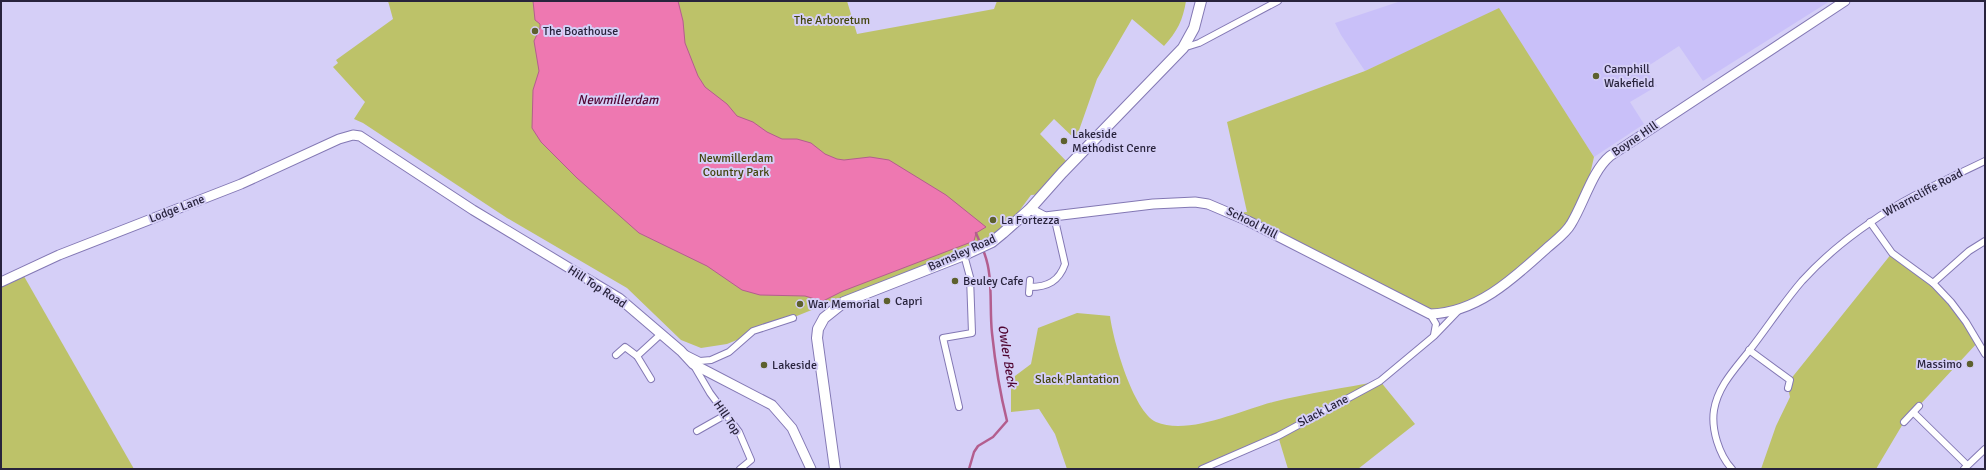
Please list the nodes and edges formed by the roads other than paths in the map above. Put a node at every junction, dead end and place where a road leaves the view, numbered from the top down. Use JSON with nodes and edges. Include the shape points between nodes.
{"nodes":[{"id":1,"x":1201,"y":1,"type":"edge"},
{"id":2,"x":1278,"y":1,"type":"edge"},
{"id":3,"x":1845,"y":1,"type":"edge"},
{"id":4,"x":1183,"y":48,"type":"junction"},
{"id":5,"x":353,"y":135,"type":"joint"},
{"id":6,"x":1985,"y":161,"type":"edge"},
{"id":7,"x":1030,"y":209,"type":"junction"},
{"id":8,"x":1054,"y":216,"type":"junction"},
{"id":9,"x":1870,"y":222,"type":"junction"},
{"id":10,"x":1985,"y":241,"type":"edge"},
{"id":11,"x":964,"y":255,"type":"junction"},
{"id":12,"x":1030,"y":280,"type":"dead end"},
{"id":13,"x":1,"y":282,"type":"edge"},
{"id":14,"x":1933,"y":283,"type":"junction"},
{"id":15,"x":1459,"y":310,"type":"junction"},
{"id":16,"x":1430,"y":314,"type":"junction"},
{"id":17,"x":793,"y":318,"type":"dead end"},
{"id":18,"x":661,"y":334,"type":"junction"},
{"id":19,"x":1434,"y":336,"type":"junction"},
{"id":20,"x":1749,"y":350,"type":"junction"},
{"id":21,"x":681,"y":351,"type":"junction"},
{"id":22,"x":616,"y":354,"type":"dead end"},
{"id":23,"x":1985,"y":354,"type":"edge"},
{"id":24,"x":637,"y":356,"type":"junction"},
{"id":25,"x":693,"y":364,"type":"junction"},
{"id":26,"x":651,"y":378,"type":"dead end"},
{"id":27,"x":1788,"y":388,"type":"dead end"},
{"id":28,"x":1919,"y":406,"type":"dead end"},
{"id":29,"x":959,"y":407,"type":"dead end"},
{"id":30,"x":1914,"y":413,"type":"junction"},
{"id":31,"x":727,"y":414,"type":"junction"},
{"id":32,"x":1904,"y":422,"type":"dead end"},
{"id":33,"x":697,"y":431,"type":"dead end"},
{"id":34,"x":1985,"y":449,"type":"edge"},
{"id":35,"x":1966,"y":467,"type":"edge"},
{"id":36,"x":1729,"y":468,"type":"edge"},
{"id":37,"x":740,"y":469,"type":"edge"},
{"id":38,"x":811,"y":469,"type":"edge"},
{"id":39,"x":835,"y":469,"type":"edge"},
{"id":40,"x":1202,"y":469,"type":"edge"}],
"edges":[{"from":1,"to":4,"type":"main road","name":"Barnsley Road","via":[[1194,28]]},
{"from":2,"to":4,"type":"street","via":[[1199,43]]},
{"from":3,"to":15,"type":"street","name":"Boyne Hill","via":[[1610,156],[1601,164],[1570,227],[1492,293],[1477,303]]},
{"from":4,"to":7,"type":"main road","name":"Barnsley Road"},
{"from":5,"to":13,"type":"street","name":"Lodge Lane","via":[[241,184],[66,252]]},
{"from":5,"to":18,"type":"street","name":"Hill Top Road","via":[[365,139],[473,210],[619,298]]},
{"from":6,"to":9,"type":"street","name":"Wharncliffe Road","via":[[1914,195]]},
{"from":7,"to":8,"type":"street","name":"School Hill","via":[[1045,217]]},
{"from":7,"to":11,"type":"main road","name":"Barnsley Road","via":[[1003,234]]},
{"from":8,"to":12,"type":"street","via":[[1066,264],[1056,280],[1047,285],[1030,290]]},
{"from":8,"to":16,"type":"street","name":"School Hill","via":[[1160,204],[1208,204],[1234,213]]},
{"from":9,"to":14,"type":"street","via":[[1892,253]]},
{"from":9,"to":20,"type":"street","name":"Wharncliffe Road","via":[[1829,254],[1803,281]]},
{"from":10,"to":14,"type":"street","via":[[1969,251]]},
{"from":11,"to":29,"type":"street","via":[[970,277],[972,333],[943,338]]},
{"from":11,"to":39,"type":"main road","name":"Barnsley Road","via":[[859,295],[837,307],[822,321],[816,338]]},
{"from":14,"to":23,"type":"street","via":[[1966,322]]},
{"from":15,"to":16,"type":"street"},
{"from":15,"to":19,"type":"street","name":"Slack Lane"},
{"from":16,"to":19,"type":"street","via":[[1436,324]]},
{"from":17,"to":21,"type":"street","via":[[753,331],[729,352],[711,360],[700,361]]},
{"from":18,"to":21,"type":"street","name":"Hill Top Road"},
{"from":18,"to":24,"type":"street"},
{"from":19,"to":40,"type":"street","name":"Slack Lane","via":[[1380,381],[1278,436]]},
{"from":20,"to":27,"type":"street","via":[[1790,380]]},
{"from":20,"to":36,"type":"street","name":"Wharncliffe Road","via":[[1728,376],[1718,394],[1714,411],[1717,440]]},
{"from":21,"to":25,"type":"street","name":"Hill Top Road"},
{"from":22,"to":24,"type":"street","via":[[625,347]]},
{"from":24,"to":26,"type":"street"},
{"from":25,"to":31,"type":"street","name":"Hill Top","via":[[710,393]]},
{"from":25,"to":38,"type":"street","name":"Hill Top Road","via":[[772,405],[792,428]]},
{"from":28,"to":30,"type":"street"},
{"from":30,"to":32,"type":"street"},
{"from":30,"to":35,"type":"street"},
{"from":31,"to":33,"type":"street"},
{"from":31,"to":37,"type":"street","name":"Hill Top","via":[[751,460]]},
{"from":34,"to":35,"type":"street"}]}
